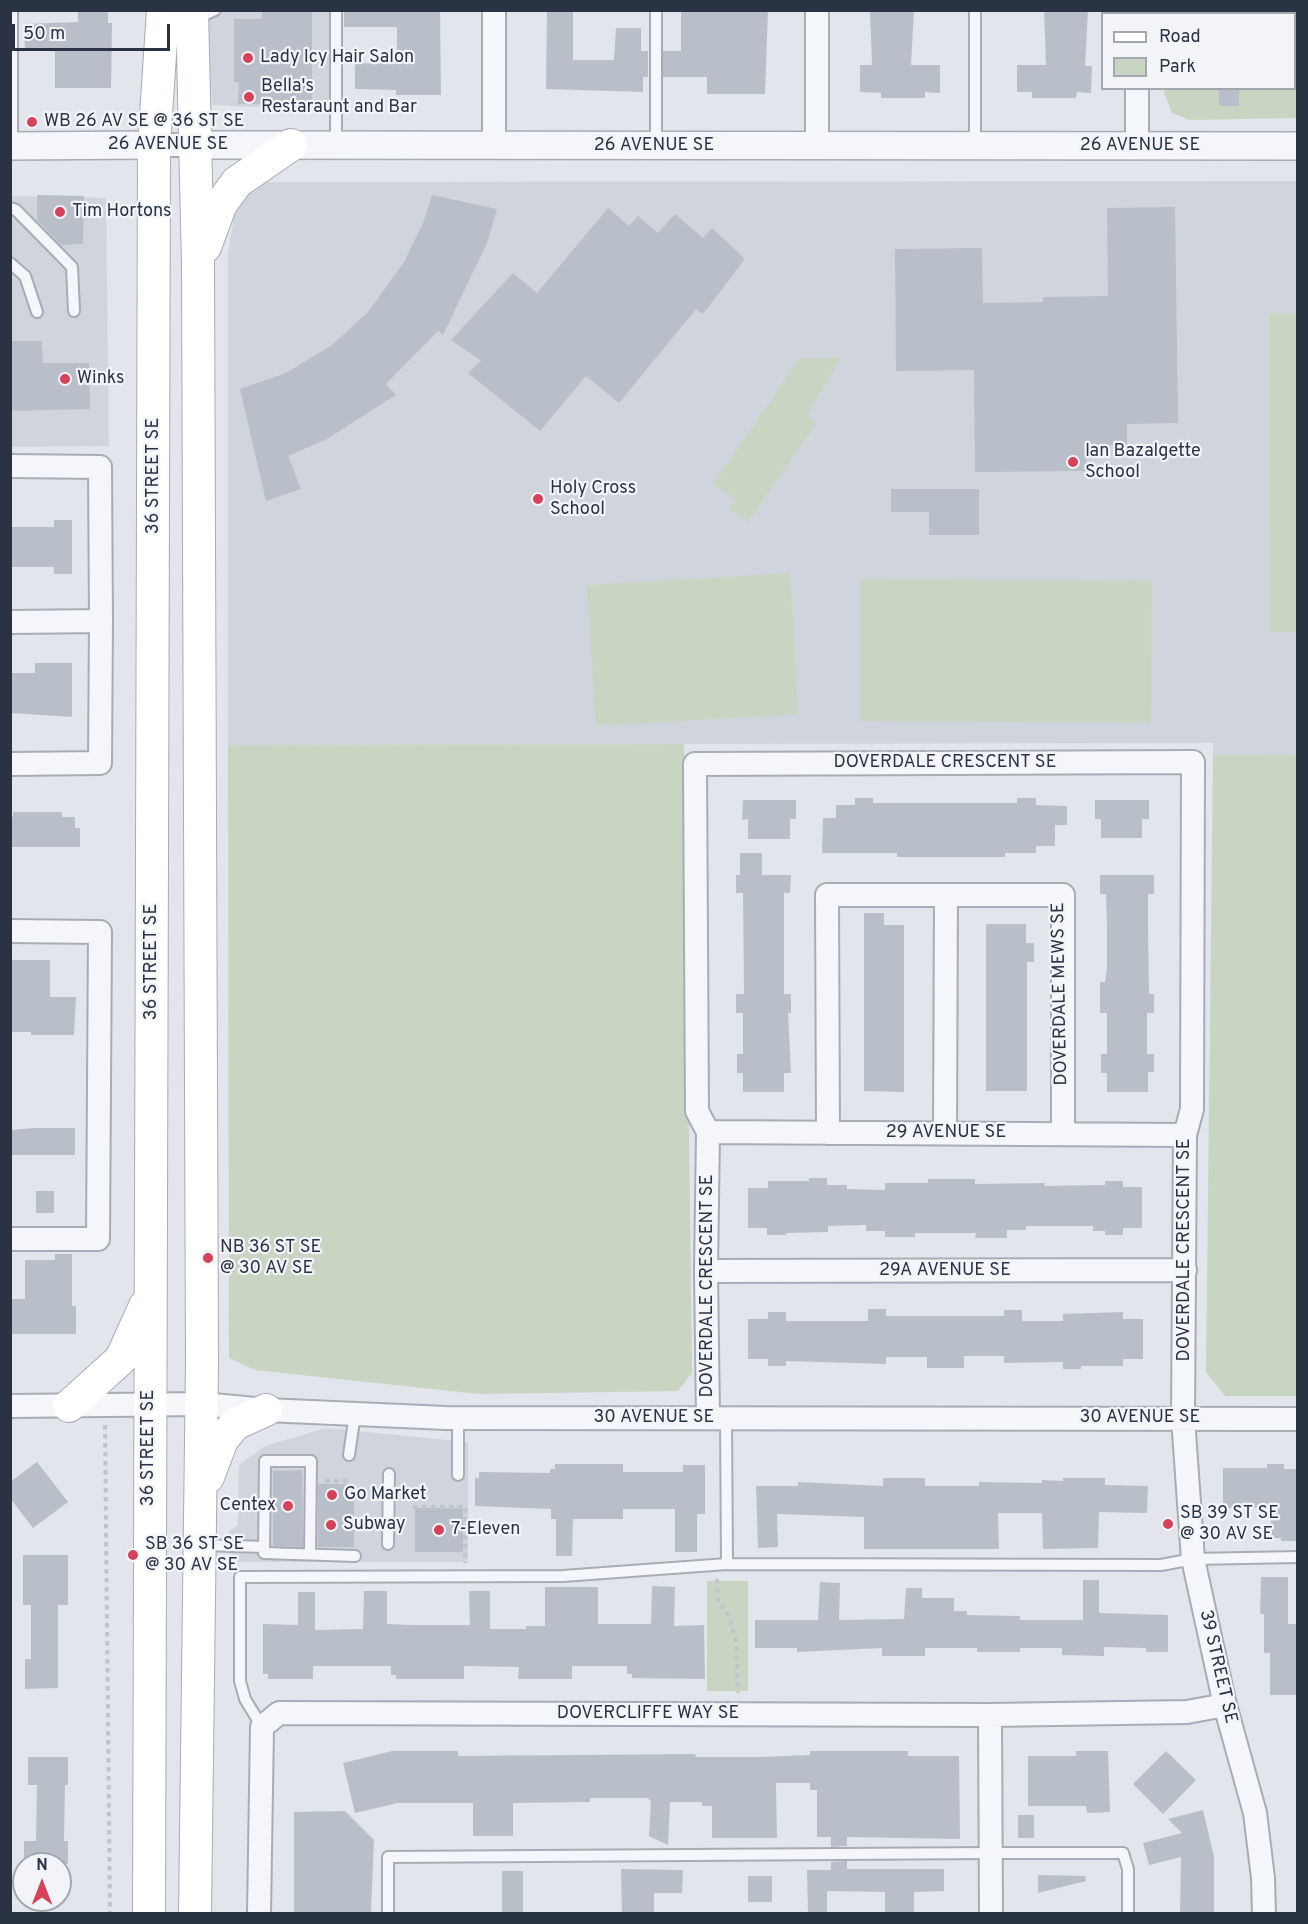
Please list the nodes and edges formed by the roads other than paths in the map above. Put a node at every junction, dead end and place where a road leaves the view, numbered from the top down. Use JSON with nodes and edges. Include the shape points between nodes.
{"nodes":[{"id":1,"x":12,"y":10,"type":"edge"},
{"id":2,"x":336,"y":10,"type":"edge"},
{"id":3,"x":494,"y":10,"type":"edge"},
{"id":4,"x":656,"y":10,"type":"edge"},
{"id":5,"x":817,"y":10,"type":"edge"},
{"id":6,"x":975,"y":10,"type":"edge"},
{"id":7,"x":190,"y":13,"type":"edge"},
{"id":8,"x":1137,"y":90,"type":"edge"},
{"id":9,"x":154,"y":145,"type":"junction"},
{"id":10,"x":197,"y":145,"type":"junction"},
{"id":11,"x":291,"y":145,"type":"junction"},
{"id":12,"x":11,"y":146,"type":"edge"},
{"id":13,"x":336,"y":146,"type":"junction"},
{"id":14,"x":494,"y":146,"type":"junction"},
{"id":15,"x":656,"y":146,"type":"junction"},
{"id":16,"x":817,"y":146,"type":"junction"},
{"id":17,"x":975,"y":146,"type":"junction"},
{"id":18,"x":1137,"y":146,"type":"junction"},
{"id":19,"x":1298,"y":146,"type":"edge"},
{"id":20,"x":10,"y":208,"type":"edge"},
{"id":21,"x":10,"y":263,"type":"edge"},
{"id":22,"x":198,"y":265,"type":"junction"},
{"id":23,"x":74,"y":311,"type":"dead end"},
{"id":24,"x":37,"y":312,"type":"dead end"},
{"id":25,"x":10,"y":466,"type":"edge"},
{"id":26,"x":101,"y":621,"type":"junction"},
{"id":27,"x":10,"y":622,"type":"edge"},
{"id":28,"x":10,"y":764,"type":"edge"},
{"id":29,"x":946,"y":895,"type":"junction"},
{"id":30,"x":10,"y":931,"type":"edge"},
{"id":31,"x":708,"y":1132,"type":"junction"},
{"id":32,"x":828,"y":1132,"type":"junction"},
{"id":33,"x":945,"y":1133,"type":"junction"},
{"id":34,"x":1063,"y":1134,"type":"junction"},
{"id":35,"x":1185,"y":1135,"type":"junction"},
{"id":36,"x":10,"y":1239,"type":"edge"},
{"id":37,"x":1185,"y":1270,"type":"junction"},
{"id":38,"x":706,"y":1271,"type":"junction"},
{"id":39,"x":150,"y":1297,"type":"junction"},
{"id":40,"x":149,"y":1403,"type":"junction"},
{"id":41,"x":202,"y":1404,"type":"junction"},
{"id":42,"x":10,"y":1406,"type":"edge"},
{"id":43,"x":69,"y":1406,"type":"junction"},
{"id":44,"x":266,"y":1410,"type":"junction"},
{"id":45,"x":355,"y":1414,"type":"junction"},
{"id":46,"x":458,"y":1418,"type":"junction"},
{"id":47,"x":717,"y":1418,"type":"junction"},
{"id":48,"x":1183,"y":1418,"type":"junction"},
{"id":49,"x":1298,"y":1419,"type":"edge"},
{"id":50,"x":349,"y":1455,"type":"dead end"},
{"id":51,"x":389,"y":1474,"type":"dead end"},
{"id":52,"x":458,"y":1475,"type":"dead end"},
{"id":53,"x":201,"y":1495,"type":"junction"},
{"id":54,"x":388,"y":1544,"type":"dead end"},
{"id":55,"x":200,"y":1545,"type":"junction"},
{"id":56,"x":264,"y":1547,"type":"junction"},
{"id":57,"x":310,"y":1553,"type":"junction"},
{"id":58,"x":355,"y":1556,"type":"dead end"},
{"id":59,"x":1298,"y":1557,"type":"edge"},
{"id":60,"x":1193,"y":1559,"type":"junction"},
{"id":61,"x":722,"y":1564,"type":"junction"},
{"id":62,"x":1225,"y":1705,"type":"junction"},
{"id":63,"x":990,"y":1715,"type":"junction"},
{"id":64,"x":262,"y":1727,"type":"junction"},
{"id":65,"x":991,"y":1853,"type":"junction"},
{"id":66,"x":149,"y":1914,"type":"edge"},
{"id":67,"x":195,"y":1914,"type":"edge"},
{"id":68,"x":260,"y":1914,"type":"edge"},
{"id":69,"x":388,"y":1914,"type":"edge"},
{"id":70,"x":991,"y":1914,"type":"edge"},
{"id":71,"x":1128,"y":1914,"type":"edge"},
{"id":72,"x":1264,"y":1914,"type":"edge"}],
"edges":[{"from":1,"to":12,"type":"lane"},
{"from":2,"to":13,"type":"lane"},
{"from":3,"to":14,"type":"street"},
{"from":4,"to":15,"type":"lane"},
{"from":5,"to":16,"type":"street"},
{"from":6,"to":17,"type":"lane"},
{"from":7,"to":9,"type":"main road","name":"36 STREET SE"},
{"from":7,"to":10,"type":"main road","name":"36 STREET SE"},
{"from":8,"to":18,"type":"street"},
{"from":9,"to":10,"type":"street","name":"26 AVENUE SE"},
{"from":9,"to":12,"type":"street","name":"26 AVENUE SE"},
{"from":9,"to":39,"type":"main road","name":"36 STREET SE"},
{"from":10,"to":11,"type":"street","name":"26 AVENUE SE"},
{"from":10,"to":22,"type":"main road","name":"36 STREET SE"},
{"from":11,"to":13,"type":"street","name":"26 AVENUE SE"},
{"from":11,"to":22,"type":"main road","via":[[237,182],[221,204]]},
{"from":13,"to":14,"type":"street","name":"26 AVENUE SE"},
{"from":14,"to":15,"type":"street","name":"26 AVENUE SE"},
{"from":15,"to":16,"type":"street","name":"26 AVENUE SE"},
{"from":16,"to":17,"type":"street","name":"26 AVENUE SE"},
{"from":17,"to":18,"type":"street","name":"26 AVENUE SE"},
{"from":18,"to":19,"type":"street","name":"26 AVENUE SE"},
{"from":20,"to":23,"type":"lane","via":[[72,267]]},
{"from":21,"to":24,"type":"lane","via":[[25,276]]},
{"from":22,"to":41,"type":"main road","name":"36 STREET SE"},
{"from":25,"to":26,"type":"street","via":[[100,467]]},
{"from":26,"to":27,"type":"street"},
{"from":26,"to":28,"type":"street","via":[[100,763]]},
{"from":29,"to":32,"type":"street","name":"DOVERDALE MEWS SE","via":[[827,895]]},
{"from":29,"to":33,"type":"street"},
{"from":29,"to":34,"type":"street","name":"DOVERDALE MEWS SE","via":[[1063,895]]},
{"from":30,"to":36,"type":"street","via":[[100,932],[98,1239]]},
{"from":31,"to":32,"type":"street","name":"29 AVENUE SE"},
{"from":31,"to":35,"type":"street","name":"DOVERDALE CRESCENT SE","via":[[698,1111],[695,764],[1193,762],[1192,1109]]},
{"from":31,"to":38,"type":"street","name":"DOVERDALE CRESCENT SE"},
{"from":32,"to":33,"type":"street","name":"29 AVENUE SE"},
{"from":33,"to":34,"type":"street","name":"29 AVENUE SE"},
{"from":34,"to":35,"type":"street","name":"29 AVENUE SE"},
{"from":35,"to":37,"type":"street","name":"DOVERDALE CRESCENT SE"},
{"from":37,"to":38,"type":"street","name":"29A AVENUE SE"},
{"from":37,"to":48,"type":"street","name":"DOVERDALE CRESCENT SE"},
{"from":38,"to":47,"type":"street","name":"DOVERDALE CRESCENT SE"},
{"from":39,"to":40,"type":"main road","name":"36 STREET SE"},
{"from":39,"to":43,"type":"main road","via":[[121,1359]]},
{"from":40,"to":41,"type":"street","name":"30 AVENUE SE"},
{"from":40,"to":43,"type":"street","name":"30 AVENUE SE"},
{"from":40,"to":66,"type":"main road","name":"36 STREET SE"},
{"from":41,"to":44,"type":"street","name":"30 AVENUE SE"},
{"from":41,"to":53,"type":"main road","name":"36 STREET SE"},
{"from":42,"to":43,"type":"street","name":"30 AVENUE SE"},
{"from":44,"to":45,"type":"street","name":"30 AVENUE SE"},
{"from":44,"to":53,"type":"main road","via":[[235,1425],[222,1440]]},
{"from":45,"to":46,"type":"street","name":"30 AVENUE SE"},
{"from":45,"to":50,"type":"lane"},
{"from":46,"to":47,"type":"street","name":"30 AVENUE SE"},
{"from":46,"to":52,"type":"lane"},
{"from":47,"to":48,"type":"street","name":"30 AVENUE SE"},
{"from":47,"to":61,"type":"lane"},
{"from":48,"to":49,"type":"street","name":"30 AVENUE SE"},
{"from":48,"to":60,"type":"street","name":"39 STREET SE"},
{"from":51,"to":54,"type":"lane"},
{"from":53,"to":55,"type":"main road","name":"36 STREET SE"},
{"from":55,"to":56,"type":"lane"},
{"from":55,"to":67,"type":"main road","name":"36 STREET SE"},
{"from":56,"to":57,"type":"lane","via":[[264,1553]]},
{"from":56,"to":57,"type":"lane","via":[[269,1520],[265,1461],[311,1461],[306,1520]]},
{"from":57,"to":58,"type":"lane"},
{"from":59,"to":60,"type":"lane"},
{"from":60,"to":61,"type":"lane","via":[[1161,1565]]},
{"from":60,"to":62,"type":"street","name":"39 STREET SE"},
{"from":61,"to":64,"type":"lane","via":[[563,1576],[240,1577],[240,1681],[245,1699]]},
{"from":62,"to":63,"type":"street","name":"DOVERCLIFFE WAY SE","via":[[1187,1712]]},
{"from":62,"to":72,"type":"street","name":"39 STREET SE","via":[[1255,1813]]},
{"from":63,"to":64,"type":"street","name":"DOVERCLIFFE WAY SE","via":[[279,1713]]},
{"from":63,"to":65,"type":"street"},
{"from":64,"to":68,"type":"street"},
{"from":65,"to":69,"type":"lane","via":[[388,1857]]},
{"from":65,"to":70,"type":"street"},
{"from":65,"to":71,"type":"lane","via":[[1124,1853]]}]}
